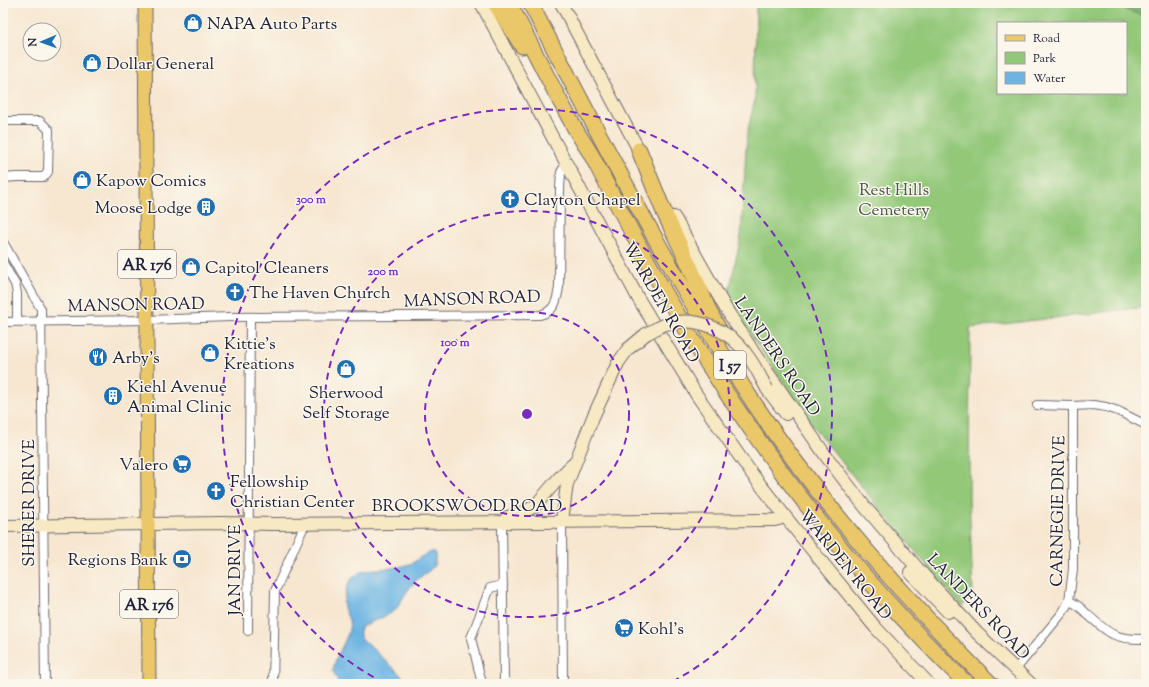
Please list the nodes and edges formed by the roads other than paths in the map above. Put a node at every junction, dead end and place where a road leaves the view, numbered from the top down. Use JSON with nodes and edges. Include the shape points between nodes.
{"nodes":[{"id":1,"x":145,"y":3,"type":"edge"},
{"id":2,"x":481,"y":3,"type":"edge"},
{"id":3,"x":495,"y":3,"type":"edge"},
{"id":4,"x":509,"y":3,"type":"edge"},
{"id":5,"x":530,"y":3,"type":"edge"},
{"id":6,"x":561,"y":3,"type":"edge"},
{"id":7,"x":3,"y":121,"type":"edge"},
{"id":8,"x":571,"y":121,"type":"junction"},
{"id":9,"x":639,"y":150,"type":"junction"},
{"id":10,"x":566,"y":164,"type":"junction"},
{"id":11,"x":3,"y":179,"type":"edge"},
{"id":12,"x":3,"y":244,"type":"edge"},
{"id":13,"x":3,"y":263,"type":"edge"},
{"id":14,"x":20,"y":272,"type":"junction"},
{"id":15,"x":11,"y":277,"type":"junction"},
{"id":16,"x":30,"y":290,"type":"junction"},
{"id":17,"x":17,"y":293,"type":"junction"},
{"id":18,"x":250,"y":317,"type":"junction"},
{"id":19,"x":147,"y":320,"type":"junction"},
{"id":20,"x":17,"y":321,"type":"junction"},
{"id":21,"x":42,"y":321,"type":"junction"},
{"id":22,"x":3,"y":322,"type":"edge"},
{"id":23,"x":736,"y":375,"type":"junction"},
{"id":24,"x":1037,"y":405,"type":"dead end"},
{"id":25,"x":1073,"y":406,"type":"junction"},
{"id":26,"x":1146,"y":425,"type":"edge"},
{"id":27,"x":575,"y":462,"type":"junction"},
{"id":28,"x":784,"y":515,"type":"junction"},
{"id":29,"x":486,"y":522,"type":"junction"},
{"id":30,"x":502,"y":522,"type":"junction"},
{"id":31,"x":562,"y":522,"type":"junction"},
{"id":32,"x":148,"y":524,"type":"junction"},
{"id":33,"x":249,"y":524,"type":"junction"},
{"id":34,"x":305,"y":524,"type":"junction"},
{"id":35,"x":43,"y":525,"type":"junction"},
{"id":36,"x":3,"y":526,"type":"edge"},
{"id":37,"x":503,"y":584,"type":"junction"},
{"id":38,"x":1069,"y":601,"type":"junction"},
{"id":39,"x":248,"y":630,"type":"dead end"},
{"id":40,"x":1146,"y":639,"type":"edge"},
{"id":41,"x":987,"y":642,"type":"junction"},
{"id":42,"x":1016,"y":669,"type":"junction"},
{"id":43,"x":45,"y":684,"type":"edge"},
{"id":44,"x":149,"y":684,"type":"edge"},
{"id":45,"x":273,"y":684,"type":"edge"},
{"id":46,"x":482,"y":684,"type":"edge"},
{"id":47,"x":504,"y":684,"type":"edge"},
{"id":48,"x":563,"y":684,"type":"edge"},
{"id":49,"x":930,"y":684,"type":"edge"},
{"id":50,"x":967,"y":684,"type":"edge"},
{"id":51,"x":991,"y":684,"type":"edge"},
{"id":52,"x":1031,"y":684,"type":"edge"}],
"edges":[{"from":1,"to":19,"type":"main road","number":"AR 176"},
{"from":2,"to":10,"type":"main road","name":"WARDEN ROAD"},
{"from":3,"to":8,"type":"highway"},
{"from":4,"to":8,"type":"highway","number":"I 57"},
{"from":5,"to":23,"type":"highway","number":"I 57","via":[[671,268]]},
{"from":6,"to":9,"type":"main road","name":"LANDERS ROAD"},
{"from":7,"to":11,"type":"street","via":[[40,121],[49,130],[48,172],[44,177],[16,176]]},
{"from":8,"to":50,"type":"highway","number":"I 57","via":[[708,366],[760,442],[855,564]]},
{"from":9,"to":23,"type":"highway","via":[[664,212],[730,351]]},
{"from":9,"to":41,"type":"main road","name":"LANDERS ROAD","via":[[680,229],[773,382],[865,507]]},
{"from":10,"to":18,"type":"street","name":"MANSON ROAD","via":[[561,172],[560,188],[559,287],[555,306],[546,313]]},
{"from":10,"to":28,"type":"main road","name":"WARDEN ROAD","via":[[638,298],[680,369],[714,421]]},
{"from":12,"to":14,"type":"street","name":"SHERER DRIVE"},
{"from":13,"to":15,"type":"street"},
{"from":14,"to":15,"type":"street"},
{"from":14,"to":16,"type":"street","name":"SHERER DRIVE"},
{"from":15,"to":17,"type":"street"},
{"from":16,"to":17,"type":"street"},
{"from":16,"to":21,"type":"street","name":"SHERER DRIVE","via":[[41,309]]},
{"from":17,"to":20,"type":"street"},
{"from":18,"to":19,"type":"street","name":"MANSON ROAD"},
{"from":18,"to":33,"type":"street","name":"JAN DRIVE"},
{"from":19,"to":21,"type":"street","name":"MANSON ROAD"},
{"from":19,"to":32,"type":"main road","number":"AR 176"},
{"from":20,"to":21,"type":"street","name":"MANSON ROAD"},
{"from":20,"to":22,"type":"street","name":"MANSON ROAD"},
{"from":21,"to":35,"type":"street","name":"SHERER DRIVE"},
{"from":23,"to":51,"type":"highway","number":"I 57","via":[[798,465],[841,520],[900,590]]},
{"from":24,"to":25,"type":"street"},
{"from":25,"to":26,"type":"street","via":[[1106,407]]},
{"from":25,"to":38,"type":"street","name":"CARNEGIE DRIVE","via":[[1074,569]]},
{"from":27,"to":29,"type":"main road","via":[[535,506],[518,515]]},
{"from":27,"to":31,"type":"main road","via":[[567,484]]},
{"from":27,"to":41,"type":"main road","bridge":true,"via":[[618,363],[628,349],[646,334],[664,325],[692,322],[712,326],[733,338],[747,354],[767,389],[893,552],[960,624]]},
{"from":28,"to":31,"type":"main road","name":"BROOKSWOOD ROAD","via":[[775,520]]},
{"from":28,"to":49,"type":"main road","name":"WARDEN ROAD","via":[[875,627]]},
{"from":29,"to":30,"type":"main road","name":"BROOKSWOOD ROAD"},
{"from":29,"to":34,"type":"main road","name":"BROOKSWOOD ROAD"},
{"from":30,"to":31,"type":"main road","name":"BROOKSWOOD ROAD"},
{"from":30,"to":37,"type":"street"},
{"from":31,"to":48,"type":"street"},
{"from":32,"to":33,"type":"main road","name":"BROOKSWOOD ROAD"},
{"from":32,"to":35,"type":"main road","name":"BROOKSWOOD ROAD"},
{"from":32,"to":44,"type":"main road","number":"AR 176"},
{"from":33,"to":34,"type":"main road","name":"BROOKSWOOD ROAD"},
{"from":33,"to":39,"type":"street","name":"JAN DRIVE"},
{"from":34,"to":45,"type":"street","via":[[274,591]]},
{"from":35,"to":36,"type":"main road","name":"BROOKSWOOD ROAD"},
{"from":35,"to":43,"type":"street","name":"SHERER DRIVE"},
{"from":37,"to":46,"type":"street","via":[[490,588],[471,638]]},
{"from":37,"to":47,"type":"street"},
{"from":38,"to":40,"type":"street","via":[[1079,606],[1114,635],[1130,640]]},
{"from":38,"to":42,"type":"street","name":"CARNEGIE DRIVE","via":[[1063,612]]},
{"from":41,"to":42,"type":"main road","name":"LANDERS ROAD"},
{"from":42,"to":52,"type":"main road","name":"LANDERS ROAD"}]}
